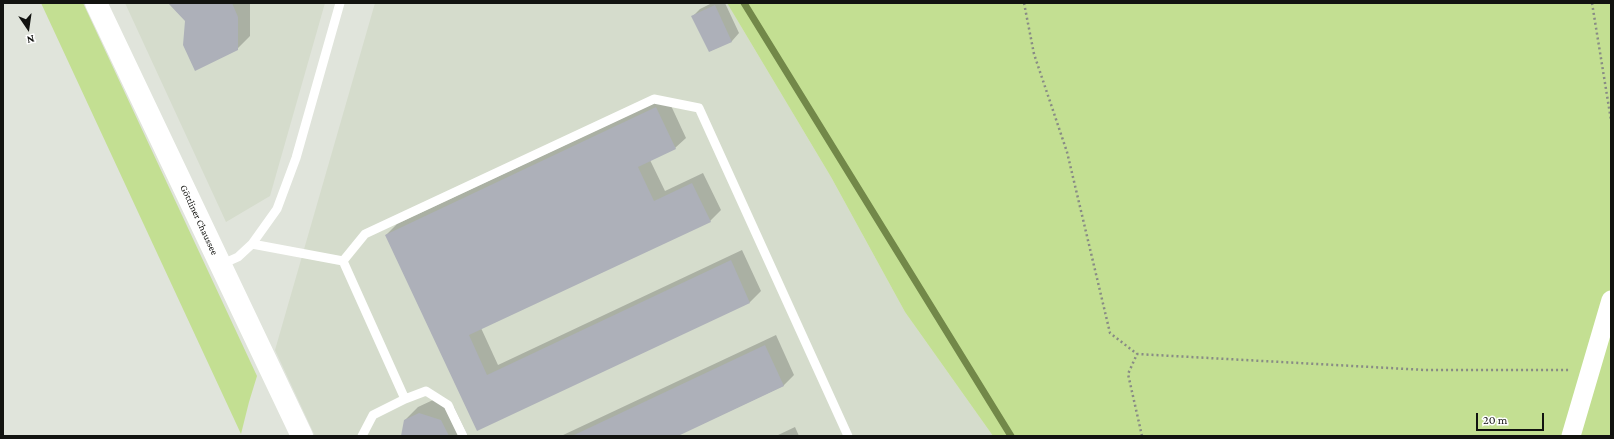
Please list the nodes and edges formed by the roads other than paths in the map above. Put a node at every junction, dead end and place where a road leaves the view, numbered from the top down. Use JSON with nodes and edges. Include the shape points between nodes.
{"nodes":[{"id":1,"x":96,"y":3,"type":"edge"},
{"id":2,"x":340,"y":3,"type":"edge"},
{"id":3,"x":252,"y":244,"type":"junction"},
{"id":4,"x":343,"y":261,"type":"junction"},
{"id":5,"x":220,"y":265,"type":"junction"},
{"id":6,"x":1611,"y":300,"type":"edge"},
{"id":7,"x":405,"y":399,"type":"junction"},
{"id":8,"x":302,"y":436,"type":"edge"},
{"id":9,"x":362,"y":436,"type":"edge"},
{"id":10,"x":463,"y":436,"type":"edge"},
{"id":11,"x":848,"y":436,"type":"edge"},
{"id":12,"x":1570,"y":436,"type":"edge"}],
"edges":[{"from":1,"to":5,"type":"street","name":"Göttliner Chaussee"},
{"from":2,"to":3,"type":"lane","via":[[296,158],[277,209]]},
{"from":3,"to":4,"type":"lane"},
{"from":3,"to":5,"type":"lane","via":[[238,257]]},
{"from":4,"to":7,"type":"lane"},
{"from":4,"to":11,"type":"lane","via":[[365,234],[654,99],[699,108]]},
{"from":5,"to":8,"type":"street","name":"Göttliner Chaussee"},
{"from":6,"to":12,"type":"street"},
{"from":7,"to":9,"type":"lane","via":[[373,415]]},
{"from":7,"to":10,"type":"lane","via":[[426,391],[448,405]]}]}
